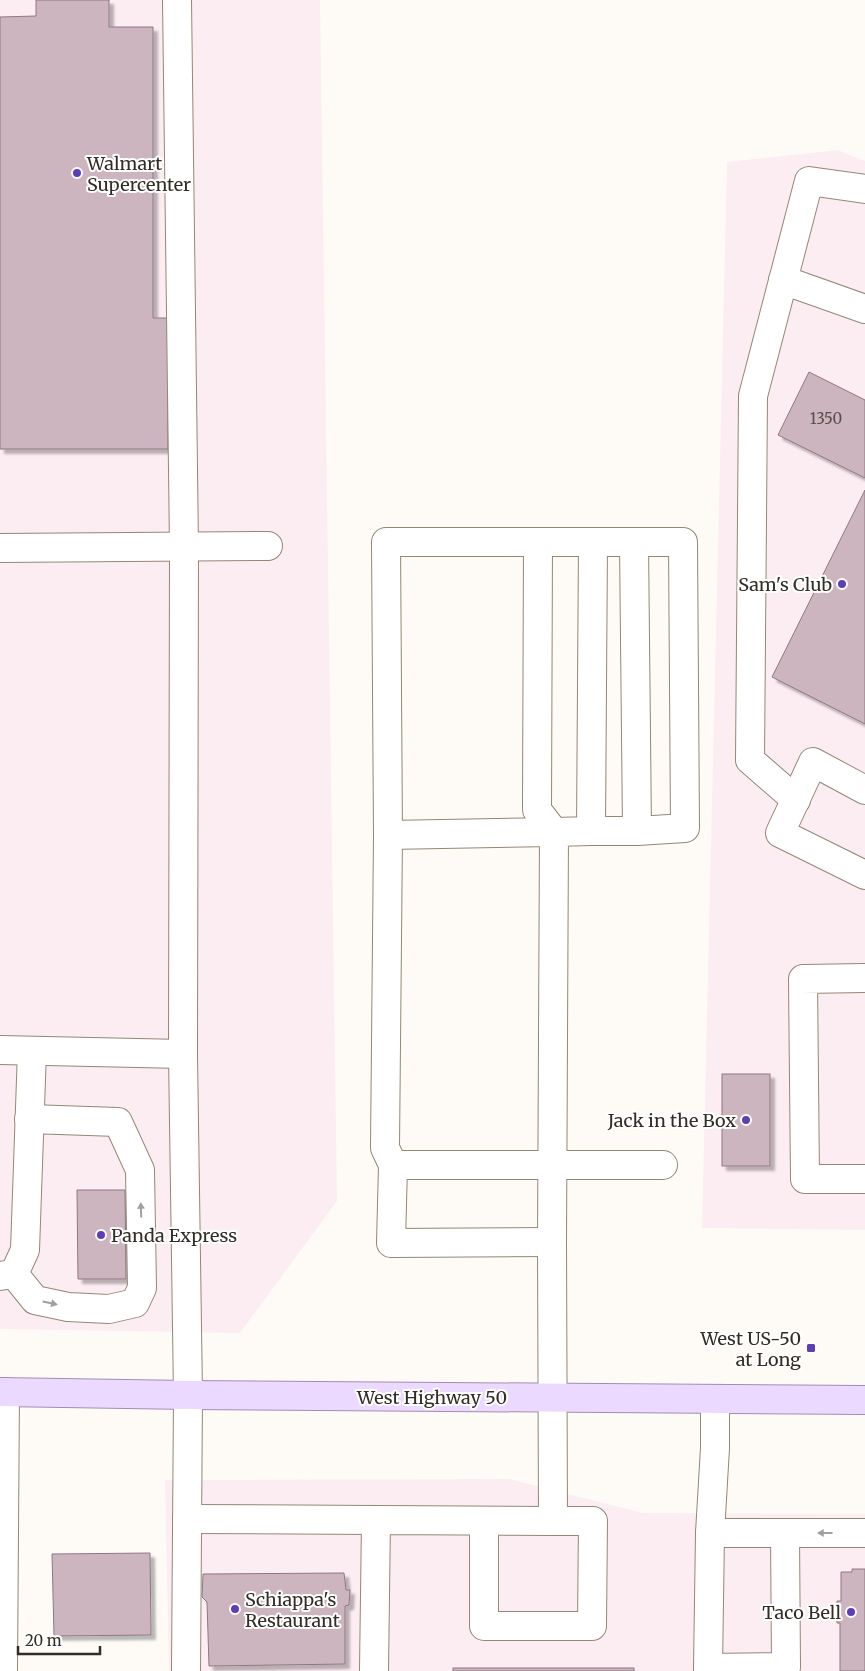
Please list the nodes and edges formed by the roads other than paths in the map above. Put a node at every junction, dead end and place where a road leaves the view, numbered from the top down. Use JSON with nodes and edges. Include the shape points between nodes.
{"nodes":[{"id":1,"x":177,"y":0,"type":"edge"},
{"id":2,"x":865,"y":189,"type":"edge"},
{"id":3,"x":784,"y":280,"type":"junction"},
{"id":4,"x":865,"y":309,"type":"edge"},
{"id":5,"x":538,"y":542,"type":"junction"},
{"id":6,"x":593,"y":542,"type":"junction"},
{"id":7,"x":634,"y":542,"type":"junction"},
{"id":8,"x":268,"y":546,"type":"dead end"},
{"id":9,"x":184,"y":547,"type":"junction"},
{"id":10,"x":0,"y":548,"type":"edge"},
{"id":11,"x":865,"y":790,"type":"edge"},
{"id":12,"x":796,"y":800,"type":"junction"},
{"id":13,"x":591,"y":831,"type":"junction"},
{"id":14,"x":637,"y":831,"type":"junction"},
{"id":15,"x":554,"y":832,"type":"junction"},
{"id":16,"x":388,"y":835,"type":"junction"},
{"id":17,"x":865,"y":875,"type":"edge"},
{"id":18,"x":865,"y":978,"type":"edge"},
{"id":19,"x":0,"y":1050,"type":"edge"},
{"id":20,"x":32,"y":1051,"type":"junction"},
{"id":21,"x":183,"y":1054,"type":"junction"},
{"id":22,"x":29,"y":1119,"type":"junction"},
{"id":23,"x":393,"y":1165,"type":"junction"},
{"id":24,"x":553,"y":1165,"type":"junction"},
{"id":25,"x":663,"y":1165,"type":"dead end"},
{"id":26,"x":865,"y":1179,"type":"edge"},
{"id":27,"x":552,"y":1242,"type":"junction"},
{"id":28,"x":7,"y":1275,"type":"edge"},
{"id":29,"x":2,"y":1392,"type":"edge"},
{"id":30,"x":188,"y":1395,"type":"junction"},
{"id":31,"x":553,"y":1398,"type":"junction"},
{"id":32,"x":715,"y":1399,"type":"junction"},
{"id":33,"x":865,"y":1400,"type":"edge"},
{"id":34,"x":2,"y":1510,"type":"edge"},
{"id":35,"x":187,"y":1519,"type":"junction"},
{"id":36,"x":376,"y":1520,"type":"junction"},
{"id":37,"x":553,"y":1521,"type":"junction"},
{"id":38,"x":484,"y":1522,"type":"junction"},
{"id":39,"x":710,"y":1532,"type":"junction"},
{"id":40,"x":785,"y":1533,"type":"junction"},
{"id":41,"x":865,"y":1533,"type":"edge"},
{"id":42,"x":709,"y":1670,"type":"edge"},
{"id":43,"x":3,"y":1671,"type":"edge"},
{"id":44,"x":186,"y":1671,"type":"edge"},
{"id":45,"x":374,"y":1671,"type":"edge"}],
"edges":[{"from":1,"to":9,"type":"street"},
{"from":2,"to":3,"type":"street","via":[[809,181]]},
{"from":3,"to":4,"type":"street"},
{"from":3,"to":12,"type":"street","via":[[753,396],[750,760]]},
{"from":5,"to":6,"type":"street"},
{"from":5,"to":15,"type":"street","via":[[537,810]]},
{"from":5,"to":16,"type":"street","via":[[386,542]]},
{"from":6,"to":7,"type":"street"},
{"from":6,"to":13,"type":"street"},
{"from":7,"to":14,"type":"street"},
{"from":7,"to":14,"type":"street","via":[[683,542],[685,828]]},
{"from":8,"to":9,"type":"street"},
{"from":9,"to":10,"type":"street"},
{"from":9,"to":21,"type":"street"},
{"from":11,"to":12,"type":"street","via":[[813,762]]},
{"from":12,"to":17,"type":"street","via":[[780,834]]},
{"from":13,"to":14,"type":"street"},
{"from":13,"to":15,"type":"street"},
{"from":15,"to":16,"type":"street"},
{"from":15,"to":24,"type":"street"},
{"from":16,"to":23,"type":"street","via":[[385,1148]]},
{"from":18,"to":26,"type":"street","via":[[803,979],[805,1179]]},
{"from":19,"to":20,"type":"street"},
{"from":20,"to":21,"type":"street"},
{"from":20,"to":22,"type":"street"},
{"from":21,"to":30,"type":"street"},
{"from":22,"to":28,"type":"street","via":[[25,1250]]},
{"from":28,"to":22,"type":"street","one_way":true,"via":[[35,1300],[68,1306],[109,1309],[135,1303],[142,1288],[140,1170],[118,1122]]},
{"from":23,"to":24,"type":"street"},
{"from":23,"to":27,"type":"street","via":[[391,1243]]},
{"from":24,"to":25,"type":"street"},
{"from":24,"to":27,"type":"street"},
{"from":27,"to":31,"type":"street"},
{"from":29,"to":30,"type":"main road","name":"West Highway 50"},
{"from":29,"to":34,"type":"street"},
{"from":30,"to":31,"type":"main road","name":"West Highway 50"},
{"from":30,"to":35,"type":"street"},
{"from":31,"to":32,"type":"main road","name":"West Highway 50"},
{"from":31,"to":37,"type":"street"},
{"from":32,"to":33,"type":"main road","name":"West Highway 50"},
{"from":32,"to":39,"type":"street"},
{"from":34,"to":43,"type":"street"},
{"from":35,"to":36,"type":"street"},
{"from":35,"to":44,"type":"street"},
{"from":36,"to":38,"type":"street"},
{"from":36,"to":45,"type":"street"},
{"from":37,"to":38,"type":"street"},
{"from":37,"to":38,"type":"street","via":[[593,1522],[592,1626],[484,1626]]},
{"from":39,"to":40,"type":"street"},
{"from":39,"to":42,"type":"street"},
{"from":41,"to":40,"type":"street","one_way":true},
{"from":40,"to":42,"type":"street","via":[[786,1667]]}]}
